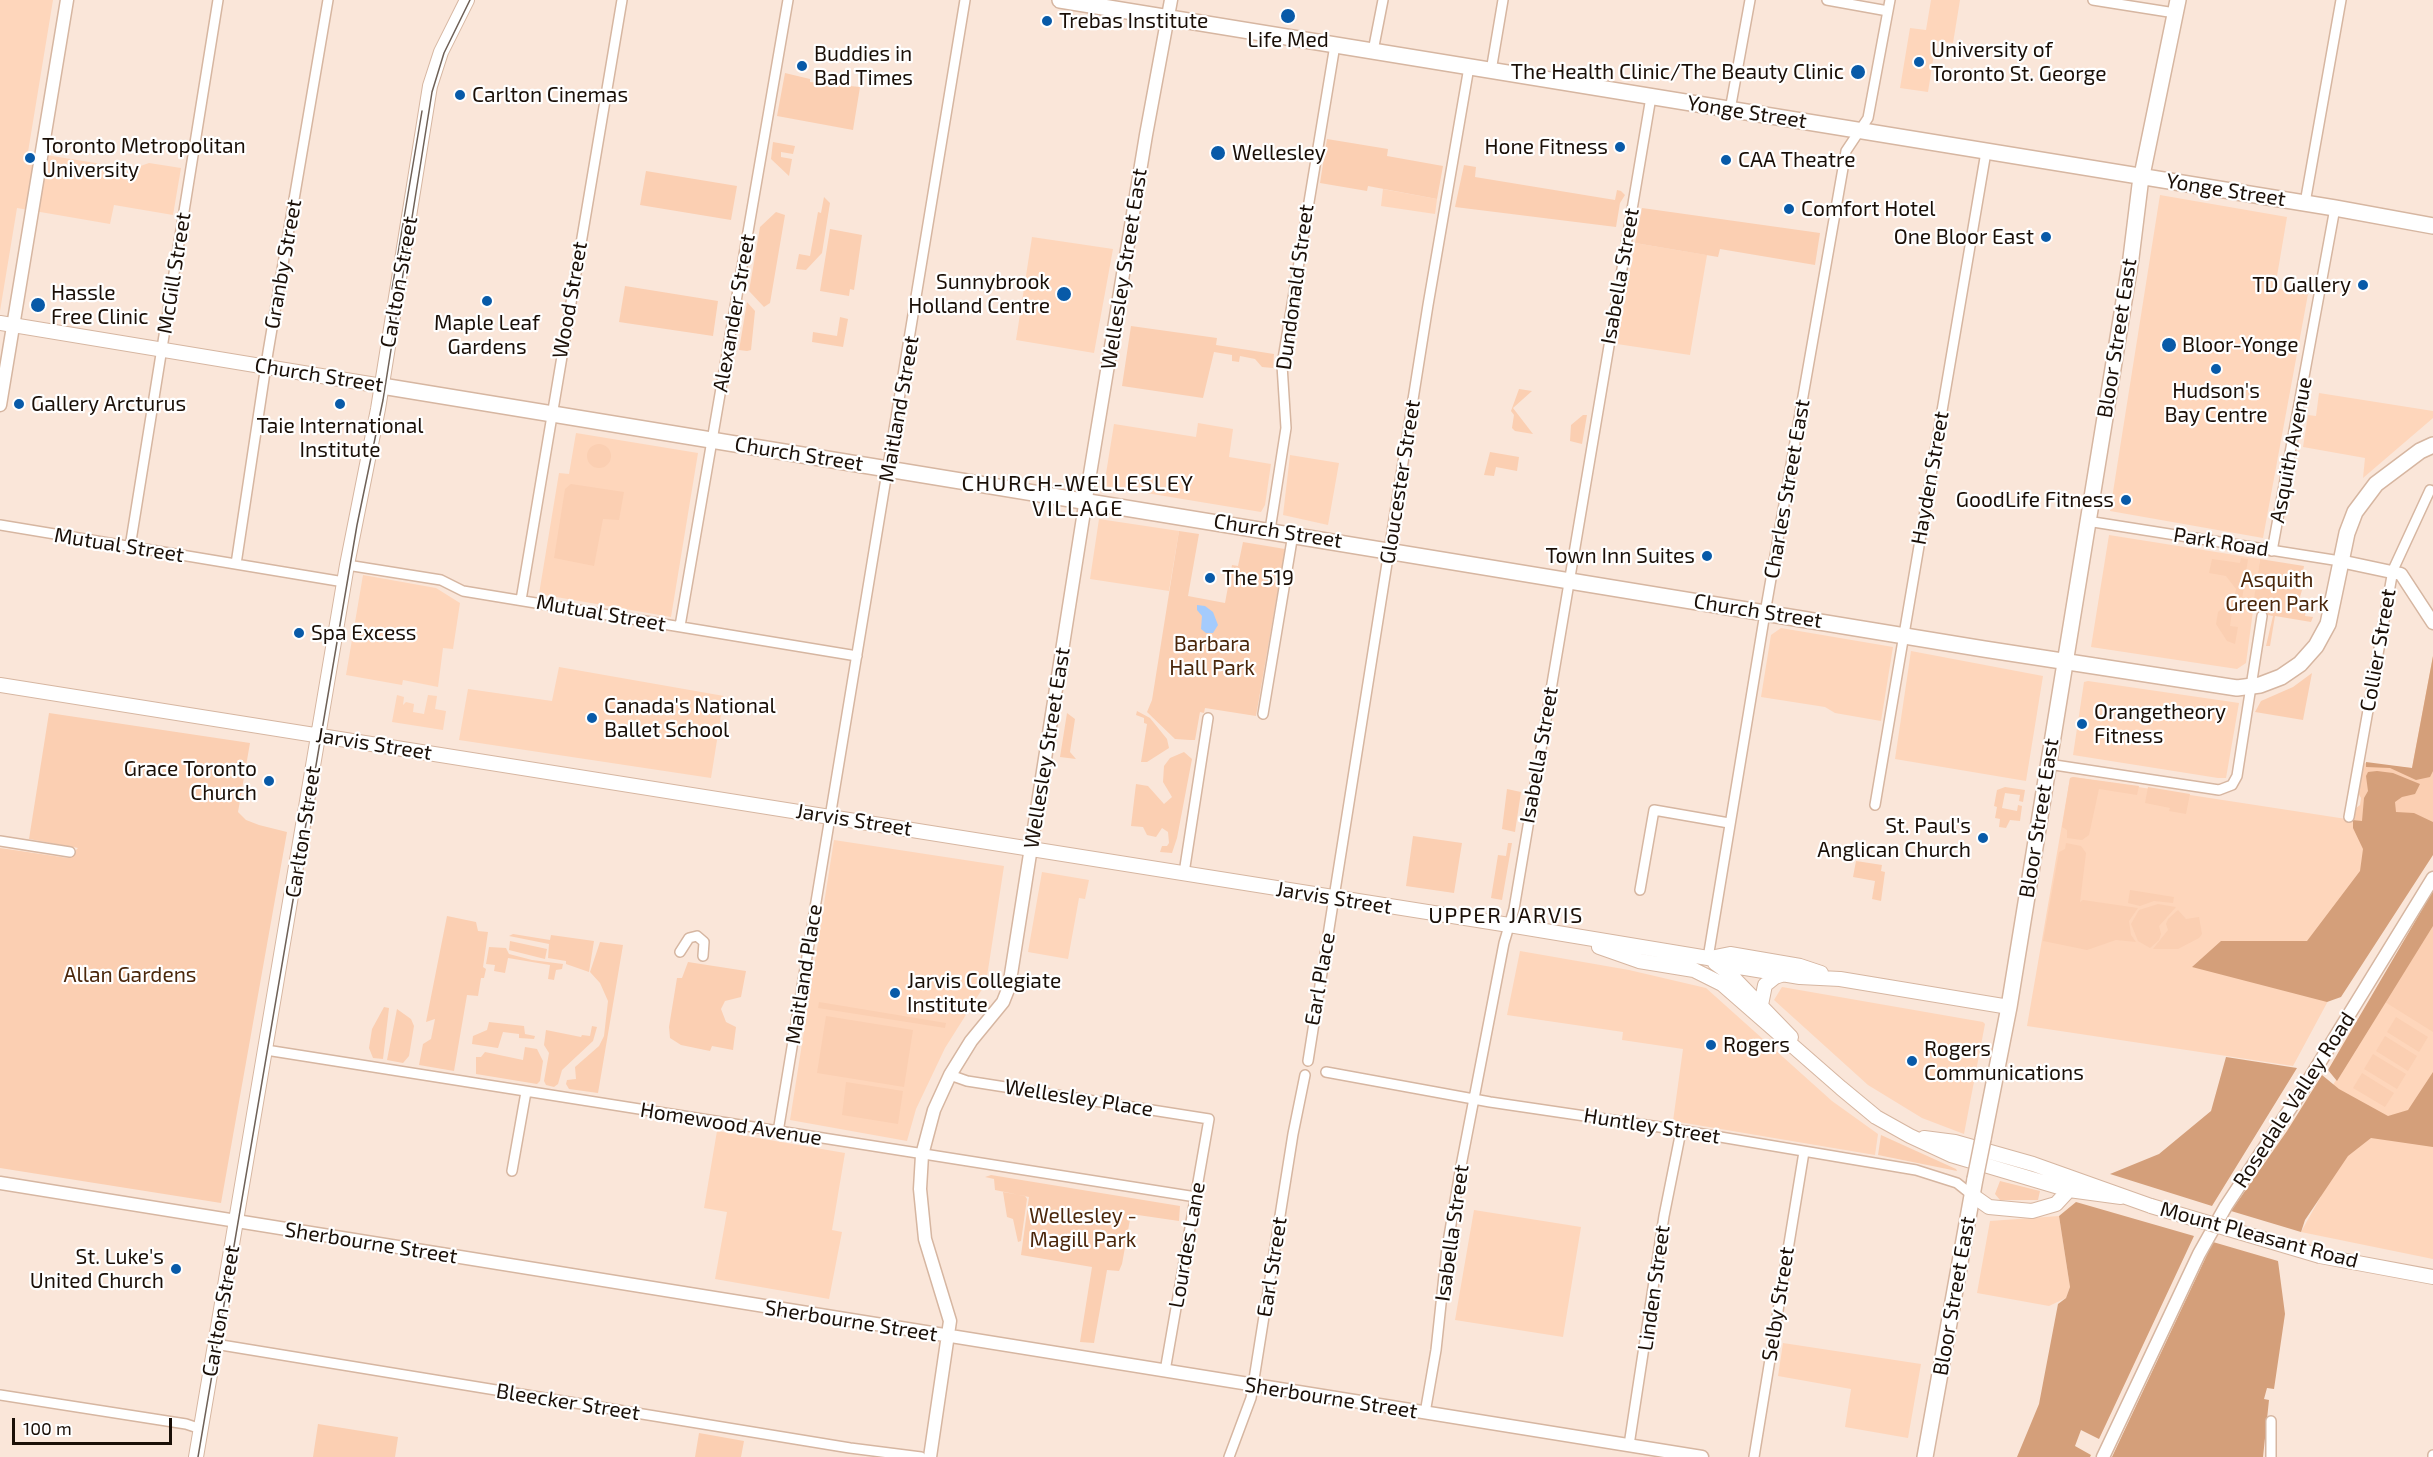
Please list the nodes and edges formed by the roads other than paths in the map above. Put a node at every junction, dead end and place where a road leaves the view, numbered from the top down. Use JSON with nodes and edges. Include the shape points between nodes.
{"nodes":[{"id":1,"x":67,"y":0,"type":"edge"},
{"id":2,"x":218,"y":0,"type":"edge"},
{"id":3,"x":328,"y":0,"type":"edge"},
{"id":4,"x":467,"y":0,"type":"edge"},
{"id":5,"x":622,"y":0,"type":"edge"},
{"id":6,"x":788,"y":0,"type":"edge"},
{"id":7,"x":965,"y":0,"type":"edge"},
{"id":8,"x":1060,"y":0,"type":"edge"},
{"id":9,"x":1171,"y":0,"type":"edge"},
{"id":10,"x":1383,"y":0,"type":"edge"},
{"id":11,"x":1503,"y":0,"type":"edge"},
{"id":12,"x":1750,"y":0,"type":"edge"},
{"id":13,"x":1827,"y":0,"type":"edge"},
{"id":14,"x":1890,"y":0,"type":"edge"},
{"id":15,"x":2093,"y":0,"type":"edge"},
{"id":16,"x":2341,"y":0,"type":"edge"},
{"id":17,"x":2177,"y":6,"type":"edge"},
{"id":18,"x":1888,"y":11,"type":"junction"},
{"id":19,"x":1168,"y":17,"type":"junction"},
{"id":20,"x":1335,"y":45,"type":"junction"},
{"id":21,"x":1373,"y":51,"type":"junction"},
{"id":22,"x":1469,"y":67,"type":"junction"},
{"id":23,"x":1491,"y":70,"type":"junction"},
{"id":24,"x":1651,"y":97,"type":"junction"},
{"id":25,"x":1730,"y":110,"type":"junction"},
{"id":26,"x":1859,"y":130,"type":"junction"},
{"id":27,"x":1986,"y":152,"type":"junction"},
{"id":28,"x":2142,"y":177,"type":"junction"},
{"id":29,"x":2305,"y":203,"type":"junction"},
{"id":30,"x":2335,"y":208,"type":"junction"},
{"id":31,"x":2433,"y":226,"type":"edge"},
{"id":32,"x":7,"y":324,"type":"edge"},
{"id":33,"x":163,"y":350,"type":"junction"},
{"id":34,"x":268,"y":367,"type":"junction"},
{"id":35,"x":382,"y":386,"type":"junction"},
{"id":36,"x":0,"y":405,"type":"edge"},
{"id":37,"x":552,"y":414,"type":"junction"},
{"id":38,"x":2433,"y":436,"type":"edge"},
{"id":39,"x":713,"y":440,"type":"junction"},
{"id":40,"x":2426,"y":448,"type":"edge"},
{"id":41,"x":888,"y":468,"type":"junction"},
{"id":42,"x":2430,"y":490,"type":"dead end"},
{"id":43,"x":1086,"y":500,"type":"junction"},
{"id":44,"x":2087,"y":521,"type":"junction"},
{"id":45,"x":0,"y":525,"type":"edge"},
{"id":46,"x":1270,"y":530,"type":"junction"},
{"id":47,"x":1293,"y":534,"type":"junction"},
{"id":48,"x":130,"y":547,"type":"junction"},
{"id":49,"x":1389,"y":550,"type":"junction"},
{"id":50,"x":2272,"y":551,"type":"junction"},
{"id":51,"x":2340,"y":561,"type":"junction"},
{"id":52,"x":236,"y":564,"type":"junction"},
{"id":53,"x":347,"y":565,"type":"junction"},
{"id":54,"x":2392,"y":570,"type":"junction"},
{"id":55,"x":1569,"y":580,"type":"junction"},
{"id":56,"x":344,"y":582,"type":"junction"},
{"id":57,"x":521,"y":600,"type":"junction"},
{"id":58,"x":1765,"y":613,"type":"junction"},
{"id":59,"x":2262,"y":616,"type":"dead end"},
{"id":60,"x":2433,"y":623,"type":"edge"},
{"id":61,"x":680,"y":626,"type":"junction"},
{"id":62,"x":1904,"y":636,"type":"junction"},
{"id":63,"x":857,"y":656,"type":"junction"},
{"id":64,"x":2064,"y":661,"type":"junction"},
{"id":65,"x":0,"y":685,"type":"edge"},
{"id":66,"x":2250,"y":688,"type":"junction"},
{"id":67,"x":1263,"y":714,"type":"dead end"},
{"id":68,"x":1208,"y":718,"type":"dead end"},
{"id":69,"x":319,"y":735,"type":"junction"},
{"id":70,"x":2048,"y":764,"type":"junction"},
{"id":71,"x":1875,"y":805,"type":"dead end"},
{"id":72,"x":831,"y":817,"type":"junction"},
{"id":73,"x":2349,"y":817,"type":"dead end"},
{"id":74,"x":1729,"y":823,"type":"junction"},
{"id":75,"x":0,"y":841,"type":"edge"},
{"id":76,"x":1031,"y":849,"type":"junction"},
{"id":77,"x":70,"y":852,"type":"dead end"},
{"id":78,"x":1184,"y":873,"type":"junction"},
{"id":79,"x":2433,"y":878,"type":"edge"},
{"id":80,"x":1640,"y":890,"type":"dead end"},
{"id":81,"x":1334,"y":898,"type":"junction"},
{"id":82,"x":1509,"y":925,"type":"junction"},
{"id":83,"x":1566,"y":935,"type":"junction"},
{"id":84,"x":680,"y":952,"type":"dead end"},
{"id":85,"x":703,"y":957,"type":"dead end"},
{"id":86,"x":1708,"y":958,"type":"junction"},
{"id":87,"x":1784,"y":974,"type":"junction"},
{"id":88,"x":1840,"y":980,"type":"junction"},
{"id":89,"x":1761,"y":1005,"type":"junction"},
{"id":90,"x":2009,"y":1007,"type":"junction"},
{"id":91,"x":266,"y":1050,"type":"junction"},
{"id":92,"x":1308,"y":1061,"type":"dead end"},
{"id":93,"x":1817,"y":1069,"type":"junction"},
{"id":94,"x":1326,"y":1072,"type":"dead end"},
{"id":95,"x":950,"y":1075,"type":"junction"},
{"id":96,"x":1305,"y":1075,"type":"dead end"},
{"id":97,"x":526,"y":1092,"type":"junction"},
{"id":98,"x":1475,"y":1100,"type":"junction"},
{"id":99,"x":1209,"y":1119,"type":"joint"},
{"id":100,"x":1681,"y":1131,"type":"junction"},
{"id":101,"x":778,"y":1132,"type":"junction"},
{"id":102,"x":1910,"y":1136,"type":"junction"},
{"id":103,"x":1804,"y":1152,"type":"junction"},
{"id":104,"x":922,"y":1155,"type":"junction"},
{"id":105,"x":512,"y":1171,"type":"dead end"},
{"id":106,"x":0,"y":1184,"type":"edge"},
{"id":107,"x":2069,"y":1190,"type":"junction"},
{"id":108,"x":1972,"y":1195,"type":"junction"},
{"id":109,"x":1196,"y":1197,"type":"junction"},
{"id":110,"x":2121,"y":1197,"type":"junction"},
{"id":111,"x":236,"y":1222,"type":"junction"},
{"id":112,"x":2433,"y":1277,"type":"edge"},
{"id":113,"x":949,"y":1336,"type":"junction"},
{"id":114,"x":215,"y":1344,"type":"junction"},
{"id":115,"x":1165,"y":1371,"type":"junction"},
{"id":116,"x":1253,"y":1385,"type":"junction"},
{"id":117,"x":0,"y":1395,"type":"edge"},
{"id":118,"x":1425,"y":1413,"type":"junction"},
{"id":119,"x":2271,"y":1420,"type":"dead end"},
{"id":120,"x":201,"y":1428,"type":"junction"},
{"id":121,"x":1629,"y":1445,"type":"junction"},
{"id":122,"x":196,"y":1457,"type":"edge"},
{"id":123,"x":921,"y":1457,"type":"edge"},
{"id":124,"x":930,"y":1457,"type":"edge"},
{"id":125,"x":1229,"y":1457,"type":"edge"},
{"id":126,"x":1702,"y":1457,"type":"edge"},
{"id":127,"x":1754,"y":1457,"type":"edge"},
{"id":128,"x":1925,"y":1457,"type":"edge"},
{"id":129,"x":2103,"y":1457,"type":"edge"},
{"id":130,"x":2271,"y":1457,"type":"edge"}],
"edges":[{"from":1,"to":32,"type":"street"},
{"from":2,"to":33,"type":"street","name":"McGill Street"},
{"from":3,"to":34,"type":"street","name":"Granby Street"},
{"from":4,"to":35,"type":"main road","name":"Carlton Street","via":[[441,52],[430,86]]},
{"from":5,"to":37,"type":"street","name":"Wood Street"},
{"from":6,"to":39,"type":"street","name":"Alexander Street"},
{"from":7,"to":41,"type":"street","name":"Maitland Street"},
{"from":8,"to":19,"type":"main road","name":"Yonge Street"},
{"from":9,"to":19,"type":"street","name":"Wellesley Street East"},
{"from":10,"to":21,"type":"street"},
{"from":11,"to":23,"type":"street"},
{"from":12,"to":25,"type":"street"},
{"from":13,"to":18,"type":"street"},
{"from":14,"to":18,"type":"street","name":"Charles Street East"},
{"from":15,"to":17,"type":"street"},
{"from":16,"to":29,"type":"street"},
{"from":17,"to":28,"type":"main road","name":"Bloor Street East"},
{"from":18,"to":26,"type":"street","name":"Charles Street East","via":[[1868,118]]},
{"from":19,"to":20,"type":"main road","name":"Yonge Street"},
{"from":19,"to":43,"type":"street","name":"Wellesley Street East"},
{"from":20,"to":21,"type":"main road","name":"Yonge Street"},
{"from":20,"to":46,"type":"street","name":"Dundonald Street","via":[[1282,364],[1286,428]]},
{"from":21,"to":22,"type":"main road","name":"Yonge Street"},
{"from":22,"to":23,"type":"main road","name":"Yonge Street"},
{"from":22,"to":49,"type":"street","name":"Gloucester Street"},
{"from":23,"to":24,"type":"main road","name":"Yonge Street"},
{"from":24,"to":25,"type":"main road","name":"Yonge Street"},
{"from":24,"to":55,"type":"street","name":"Isabella Street"},
{"from":25,"to":26,"type":"main road","name":"Yonge Street"},
{"from":26,"to":27,"type":"main road","name":"Yonge Street"},
{"from":26,"to":58,"type":"street","name":"Charles Street East","via":[[1846,151]]},
{"from":27,"to":28,"type":"main road","name":"Yonge Street"},
{"from":27,"to":62,"type":"street","name":"Hayden Street"},
{"from":28,"to":29,"type":"main road","name":"Yonge Street"},
{"from":28,"to":44,"type":"main road","name":"Bloor Street East"},
{"from":29,"to":30,"type":"main road","name":"Yonge Street"},
{"from":30,"to":31,"type":"main road","name":"Yonge Street"},
{"from":30,"to":50,"type":"street","name":"Asquith Avenue"},
{"from":32,"to":33,"type":"main road","name":"Church Street"},
{"from":32,"to":36,"type":"street"},
{"from":33,"to":34,"type":"main road","name":"Church Street"},
{"from":33,"to":48,"type":"street","name":"McGill Street"},
{"from":34,"to":35,"type":"main road","name":"Church Street"},
{"from":34,"to":52,"type":"street","name":"Granby Street"},
{"from":35,"to":37,"type":"main road","name":"Church Street"},
{"from":35,"to":53,"type":"main road","name":"Carlton Street"},
{"from":37,"to":39,"type":"main road","name":"Church Street"},
{"from":37,"to":57,"type":"street","name":"Wood Street"},
{"from":38,"to":40,"type":"main road","name":"Church Street"},
{"from":39,"to":41,"type":"main road","name":"Church Street"},
{"from":39,"to":61,"type":"street","name":"Alexander Street"},
{"from":40,"to":51,"type":"main road","name":"Church Street","via":[[2366,495],[2350,522]]},
{"from":41,"to":43,"type":"main road","name":"Church Street"},
{"from":41,"to":63,"type":"street","name":"Maitland Street"},
{"from":42,"to":54,"type":"street","name":"Collier Street"},
{"from":43,"to":46,"type":"main road","name":"Church Street"},
{"from":43,"to":76,"type":"street","name":"Wellesley Street East"},
{"from":44,"to":50,"type":"street","name":"Park Road"},
{"from":44,"to":64,"type":"main road","name":"Bloor Street East"},
{"from":45,"to":48,"type":"street","name":"Mutual Street"},
{"from":46,"to":47,"type":"main road","name":"Church Street"},
{"from":47,"to":49,"type":"main road","name":"Church Street"},
{"from":47,"to":67,"type":"street"},
{"from":48,"to":52,"type":"street","name":"Mutual Street"},
{"from":49,"to":55,"type":"main road","name":"Church Street"},
{"from":49,"to":81,"type":"street","name":"Gloucester Street"},
{"from":50,"to":51,"type":"street","name":"Park Road"},
{"from":51,"to":54,"type":"street","name":"Park Road"},
{"from":51,"to":66,"type":"main road","name":"Church Street","via":[[2328,624],[2316,646],[2292,670]]},
{"from":52,"to":56,"type":"street","name":"Mutual Street"},
{"from":53,"to":56,"type":"main road","name":"Carlton Street"},
{"from":53,"to":57,"type":"street","name":"Mutual Street","via":[[441,580],[459,590]]},
{"from":54,"to":60,"type":"street","via":[[2405,577]]},
{"from":54,"to":73,"type":"street","name":"Collier Street"},
{"from":55,"to":58,"type":"main road","name":"Church Street"},
{"from":55,"to":82,"type":"street","name":"Isabella Street"},
{"from":56,"to":69,"type":"main road","name":"Carlton Street"},
{"from":57,"to":61,"type":"street","name":"Mutual Street"},
{"from":58,"to":62,"type":"main road","name":"Church Street"},
{"from":58,"to":74,"type":"street","name":"Charles Street East"},
{"from":59,"to":66,"type":"street"},
{"from":61,"to":63,"type":"street","name":"Mutual Street"},
{"from":62,"to":64,"type":"main road","name":"Church Street"},
{"from":62,"to":71,"type":"street","name":"Hayden Street"},
{"from":63,"to":72,"type":"street","name":"Maitland Street"},
{"from":64,"to":66,"type":"main road","name":"Church Street"},
{"from":64,"to":70,"type":"main road","name":"Bloor Street East"},
{"from":65,"to":69,"type":"main road","name":"Jarvis Street"},
{"from":66,"to":70,"type":"street","via":[[2237,776],[2232,785],[2219,790]]},
{"from":68,"to":78,"type":"street"},
{"from":69,"to":72,"type":"main road","name":"Jarvis Street"},
{"from":69,"to":91,"type":"main road","name":"Carlton Street"},
{"from":70,"to":90,"type":"main road","name":"Bloor Street East"},
{"from":72,"to":76,"type":"main road","name":"Jarvis Street"},
{"from":72,"to":101,"type":"street","name":"Maitland Place"},
{"from":74,"to":80,"type":"street","via":[[1654,810]]},
{"from":74,"to":86,"type":"street","name":"Charles Street East"},
{"from":75,"to":77,"type":"street"},
{"from":76,"to":78,"type":"main road","name":"Jarvis Street"},
{"from":76,"to":95,"type":"street","name":"Wellesley Street East","via":[[1006,995]]},
{"from":78,"to":81,"type":"main road","name":"Jarvis Street"},
{"from":79,"to":129,"type":"street","name":"Rosedale Valley Road","via":[[2220,1216]]},
{"from":81,"to":82,"type":"main road","name":"Jarvis Street"},
{"from":81,"to":92,"type":"street","name":"Earl Place"},
{"from":82,"to":83,"type":"main road","name":"Jarvis Street"},
{"from":82,"to":98,"type":"street","name":"Isabella Street"},
{"from":83,"to":86,"type":"main road","name":"Jarvis Street"},
{"from":83,"to":93,"type":"main road","name":"Mount Pleasant Road","via":[[1639,961],[1694,970],[1712,978]]},
{"from":84,"to":85,"type":"street","via":[[689,938],[697,936],[704,942]]},
{"from":86,"to":87,"type":"main road"},
{"from":86,"to":88,"type":"main road","via":[[1730,954],[1800,966]]},
{"from":86,"to":89,"type":"main road","name":"Mount Pleasant Road"},
{"from":87,"to":88,"type":"main road"},
{"from":87,"to":89,"type":"main road","via":[[1765,985]]},
{"from":88,"to":90,"type":"main road"},
{"from":89,"to":93,"type":"main road","name":"Mount Pleasant Road"},
{"from":90,"to":108,"type":"main road","name":"Bloor Street East","bridge":true},
{"from":91,"to":97,"type":"street","name":"Homewood Avenue"},
{"from":91,"to":111,"type":"main road","name":"Carlton Street"},
{"from":93,"to":102,"type":"main road","name":"Mount Pleasant Road","via":[[1876,1117]]},
{"from":94,"to":98,"type":"street","name":"Huntley Street"},
{"from":95,"to":99,"type":"street","name":"Wellesley Place"},
{"from":95,"to":104,"type":"street","name":"Wellesley Street East","via":[[934,1110]]},
{"from":96,"to":116,"type":"street","name":"Earl Street"},
{"from":97,"to":101,"type":"street","name":"Homewood Avenue"},
{"from":97,"to":105,"type":"street"},
{"from":98,"to":100,"type":"street","name":"Huntley Street"},
{"from":98,"to":118,"type":"street","name":"Isabella Street","via":[[1451,1227]]},
{"from":99,"to":109,"type":"street","name":"Lourdes Lane"},
{"from":100,"to":103,"type":"street","name":"Huntley Street"},
{"from":100,"to":121,"type":"street","name":"Linden Street"},
{"from":101,"to":104,"type":"street","name":"Homewood Avenue"},
{"from":102,"to":107,"type":"main road","name":"Mount Pleasant Road","via":[[1951,1155]]},
{"from":102,"to":110,"type":"main road","name":"Mount Pleasant Road","via":[[1955,1142],[2033,1164]]},
{"from":103,"to":108,"type":"street","name":"Huntley Street","via":[[1916,1170],[1957,1183]]},
{"from":103,"to":127,"type":"street","name":"Selby Street"},
{"from":104,"to":109,"type":"street","name":"Homewood Avenue"},
{"from":104,"to":113,"type":"street","name":"Wellesley Street East","via":[[920,1189],[925,1239],[949,1313]]},
{"from":106,"to":111,"type":"street","name":"Sherbourne Street"},
{"from":107,"to":108,"type":"main road","via":[[2056,1204],[2032,1211],[1989,1207]]},
{"from":107,"to":110,"type":"main road","name":"Mount Pleasant Road"},
{"from":108,"to":128,"type":"main road","name":"Bloor Street East"},
{"from":109,"to":115,"type":"street","name":"Lourdes Lane"},
{"from":110,"to":112,"type":"main road","name":"Mount Pleasant Road","bridge":true,"via":[[2320,1256]]},
{"from":111,"to":113,"type":"street","name":"Sherbourne Street"},
{"from":111,"to":114,"type":"main road","name":"Carlton Street"},
{"from":113,"to":115,"type":"street","name":"Sherbourne Street"},
{"from":113,"to":124,"type":"street","name":"Wellesley Street East"},
{"from":114,"to":120,"type":"main road","name":"Carlton Street"},
{"from":114,"to":123,"type":"street","name":"Bleecker Street"},
{"from":115,"to":116,"type":"street","name":"Sherbourne Street"},
{"from":116,"to":118,"type":"street","name":"Sherbourne Street"},
{"from":116,"to":125,"type":"street","name":"Earl Street"},
{"from":117,"to":120,"type":"street"},
{"from":118,"to":121,"type":"street","name":"Sherbourne Street"},
{"from":119,"to":130,"type":"street"},
{"from":120,"to":122,"type":"main road","name":"Carlton Street"},
{"from":121,"to":126,"type":"street","name":"Sherbourne Street"}]}
